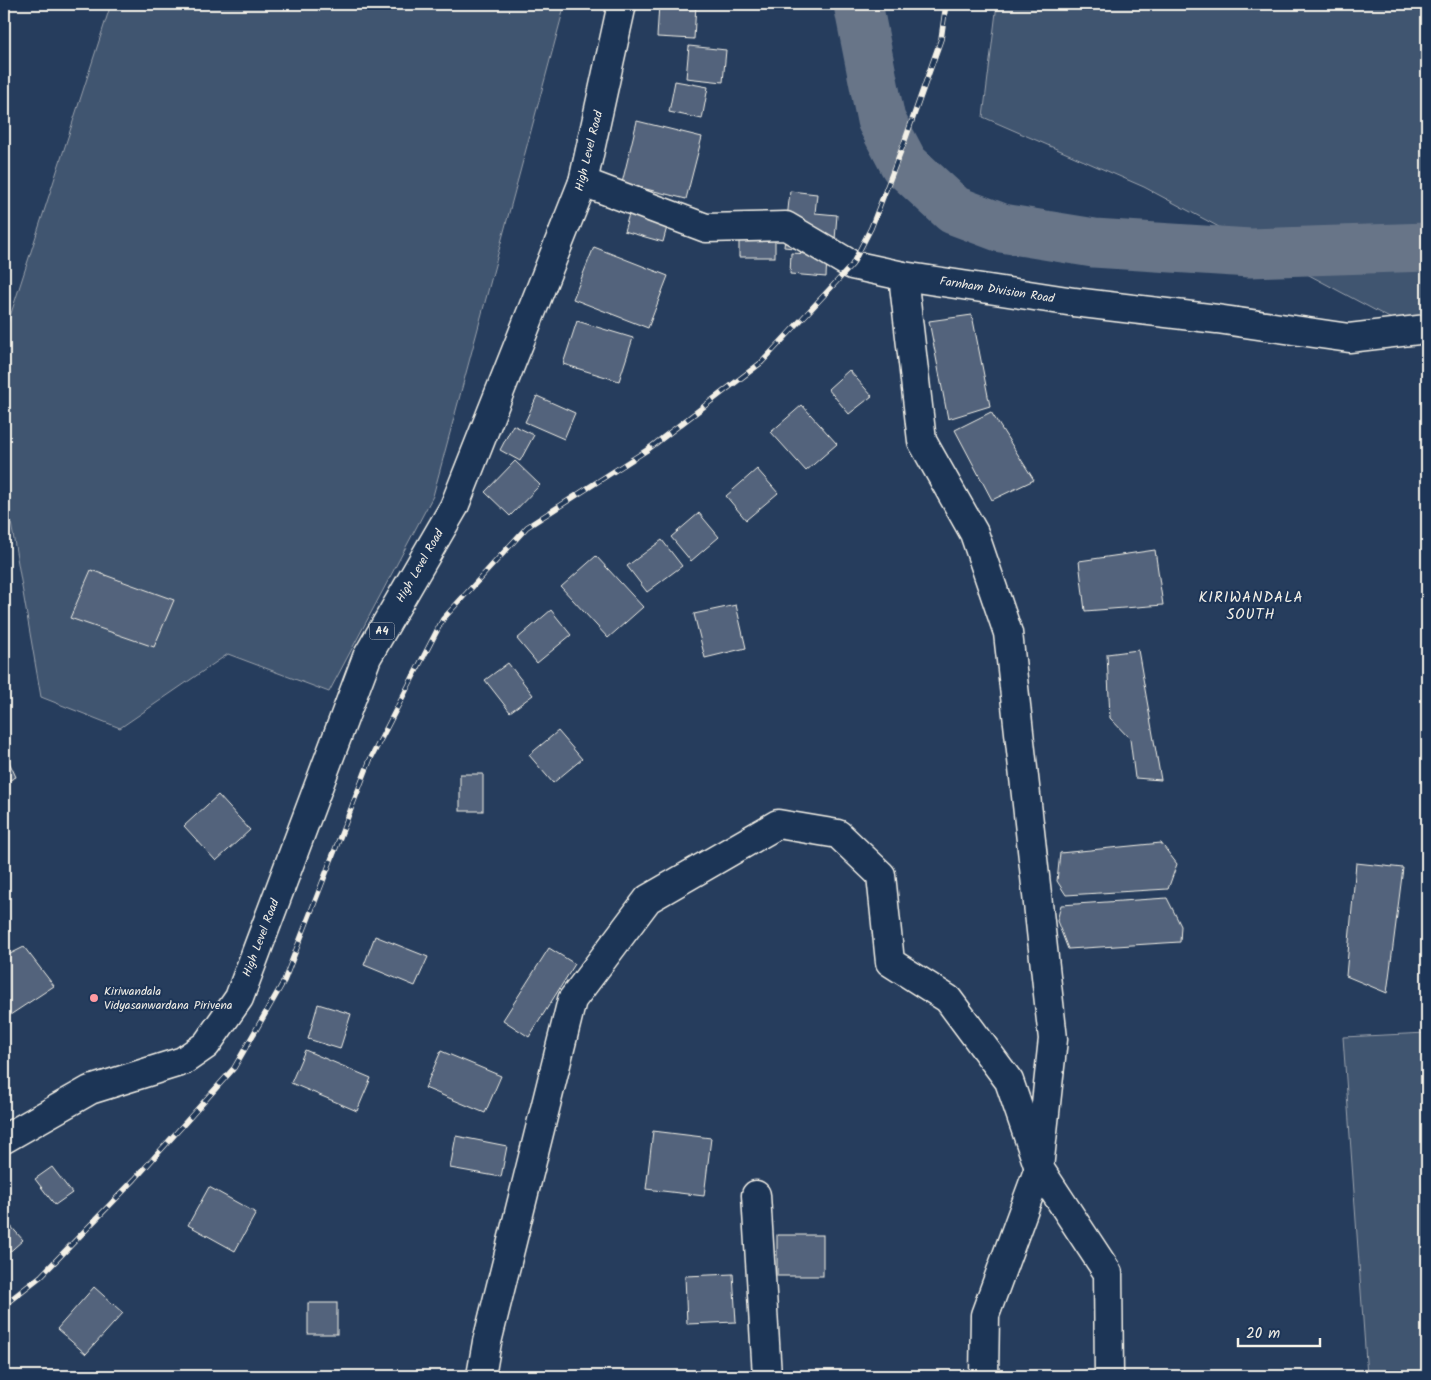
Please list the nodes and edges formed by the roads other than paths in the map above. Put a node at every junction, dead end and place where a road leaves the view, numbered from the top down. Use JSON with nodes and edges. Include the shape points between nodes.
{"nodes":[{"id":1,"x":622,"y":4,"type":"edge"},
{"id":2,"x":583,"y":182,"type":"junction"},
{"id":3,"x":903,"y":276,"type":"junction"},
{"id":4,"x":1427,"y":329,"type":"edge"},
{"id":5,"x":4,"y":1139,"type":"edge"},
{"id":6,"x":1039,"y":1168,"type":"junction"},
{"id":7,"x":756,"y":1195,"type":"dead end"},
{"id":8,"x":481,"y":1376,"type":"edge"},
{"id":9,"x":767,"y":1376,"type":"edge"},
{"id":10,"x":984,"y":1376,"type":"edge"},
{"id":11,"x":1109,"y":1376,"type":"edge"}],
"edges":[{"from":1,"to":2,"type":"main road","name":"High Level Road","number":"A4"},
{"from":2,"to":3,"type":"main road","name":"Farnham Division Road","via":[[706,228],[786,226],[852,265]]},
{"from":2,"to":5,"type":"main road","name":"High Level Road","number":"A4","via":[[454,507],[367,657],[239,998],[206,1045],[183,1062],[90,1090]]},
{"from":3,"to":4,"type":"main road","name":"Farnham Division Road","via":[[1349,338]]},
{"from":3,"to":6,"type":"main road","via":[[922,441],[974,533],[1008,633],[1053,1039]]},
{"from":6,"to":8,"type":"main road","via":[[1009,1081],[948,999],[890,962],[882,875],[838,834],[778,824],[648,899],[572,1000]]},
{"from":6,"to":10,"type":"main road","via":[[985,1315]]},
{"from":6,"to":11,"type":"main road","via":[[1108,1273]]},
{"from":7,"to":9,"type":"main road"}]}
